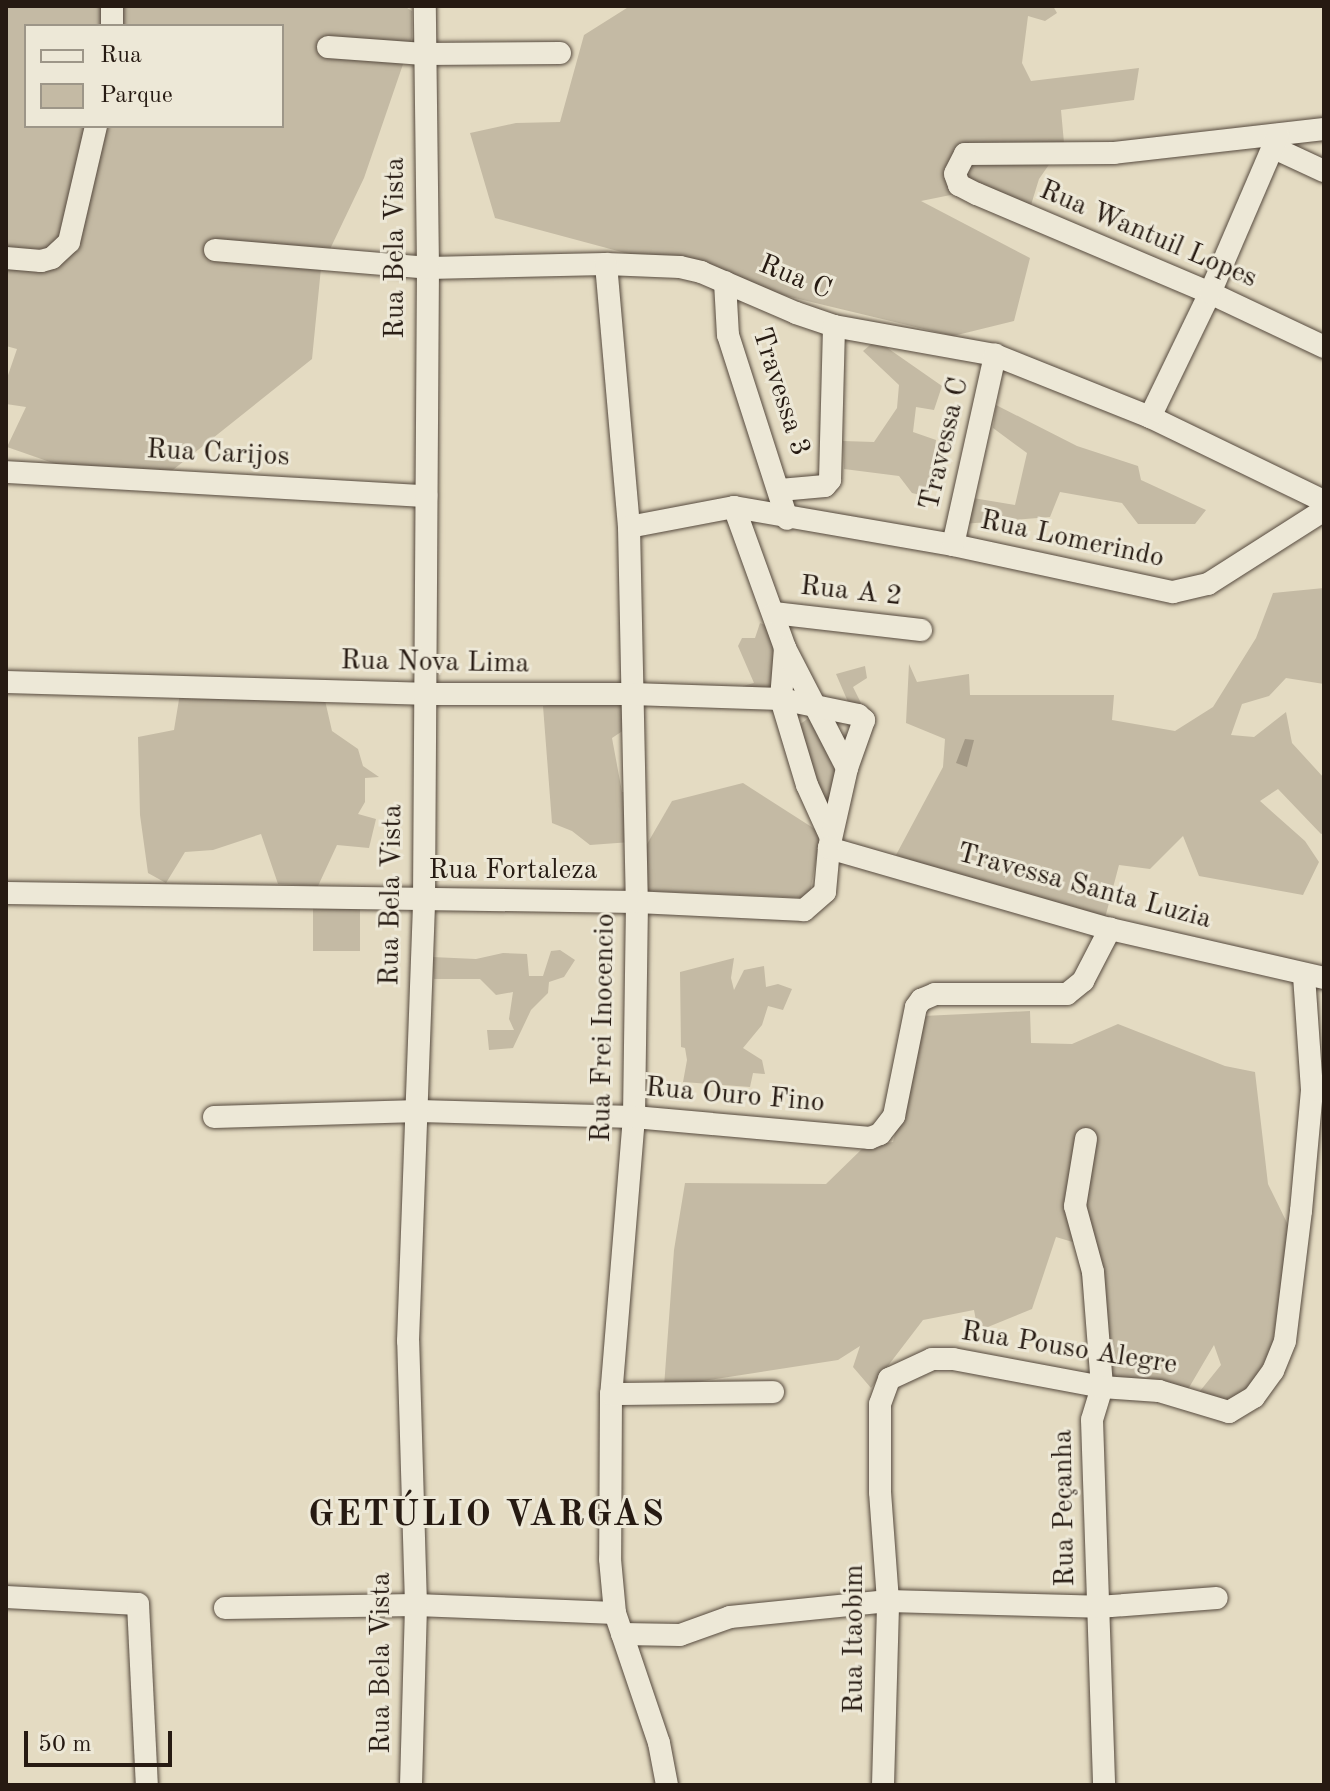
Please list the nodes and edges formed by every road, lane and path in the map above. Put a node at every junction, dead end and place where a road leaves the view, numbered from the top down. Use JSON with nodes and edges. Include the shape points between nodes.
{"nodes":[{"id":1,"x":425,"y":6,"type":"edge"},
{"id":2,"x":328,"y":47,"type":"dead end"},
{"id":3,"x":560,"y":53,"type":"dead end"},
{"id":4,"x":424,"y":54,"type":"junction"},
{"id":5,"x":96,"y":128,"type":"edge"},
{"id":6,"x":1324,"y":129,"type":"edge"},
{"id":7,"x":1275,"y":141,"type":"junction"},
{"id":8,"x":1324,"y":171,"type":"edge"},
{"id":9,"x":215,"y":250,"type":"dead end"},
{"id":10,"x":6,"y":258,"type":"edge"},
{"id":11,"x":606,"y":264,"type":"junction"},
{"id":12,"x":428,"y":268,"type":"junction"},
{"id":13,"x":725,"y":282,"type":"junction"},
{"id":14,"x":1210,"y":293,"type":"junction"},
{"id":15,"x":834,"y":326,"type":"junction"},
{"id":16,"x":1324,"y":347,"type":"edge"},
{"id":17,"x":995,"y":355,"type":"junction"},
{"id":18,"x":1150,"y":417,"type":"junction"},
{"id":19,"x":6,"y":472,"type":"edge"},
{"id":20,"x":780,"y":490,"type":"junction"},
{"id":21,"x":426,"y":496,"type":"junction"},
{"id":22,"x":1324,"y":501,"type":"edge"},
{"id":23,"x":734,"y":507,"type":"junction"},
{"id":24,"x":1324,"y":510,"type":"edge"},
{"id":25,"x":787,"y":519,"type":"junction"},
{"id":26,"x":629,"y":527,"type":"junction"},
{"id":27,"x":953,"y":545,"type":"junction"},
{"id":28,"x":774,"y":613,"type":"junction"},
{"id":29,"x":921,"y":630,"type":"dead end"},
{"id":30,"x":785,"y":648,"type":"junction"},
{"id":31,"x":6,"y":682,"type":"edge"},
{"id":32,"x":423,"y":694,"type":"junction"},
{"id":33,"x":632,"y":694,"type":"junction"},
{"id":34,"x":781,"y":699,"type":"junction"},
{"id":35,"x":817,"y":707,"type":"junction"},
{"id":36,"x":861,"y":717,"type":"joint"},
{"id":37,"x":847,"y":768,"type":"junction"},
{"id":38,"x":830,"y":843,"type":"junction"},
{"id":39,"x":6,"y":893,"type":"edge"},
{"id":40,"x":424,"y":901,"type":"junction"},
{"id":41,"x":637,"y":902,"type":"junction"},
{"id":42,"x":1110,"y":929,"type":"junction"},
{"id":43,"x":1314,"y":977,"type":"edge"},
{"id":44,"x":419,"y":1111,"type":"junction"},
{"id":45,"x":214,"y":1117,"type":"dead end"},
{"id":46,"x":634,"y":1117,"type":"junction"},
{"id":47,"x":1086,"y":1139,"type":"dead end"},
{"id":48,"x":1102,"y":1387,"type":"junction"},
{"id":49,"x":773,"y":1392,"type":"dead end"},
{"id":50,"x":611,"y":1394,"type":"junction"},
{"id":51,"x":880,"y":1492,"type":"joint"},
{"id":52,"x":6,"y":1597,"type":"edge"},
{"id":53,"x":1217,"y":1598,"type":"dead end"},
{"id":54,"x":888,"y":1601,"type":"junction"},
{"id":55,"x":416,"y":1605,"type":"junction"},
{"id":56,"x":1098,"y":1607,"type":"junction"},
{"id":57,"x":225,"y":1608,"type":"dead end"},
{"id":58,"x":618,"y":1624,"type":"junction"},
{"id":59,"x":147,"y":1785,"type":"edge"},
{"id":60,"x":411,"y":1785,"type":"edge"},
{"id":61,"x":667,"y":1785,"type":"edge"},
{"id":62,"x":883,"y":1785,"type":"edge"},
{"id":63,"x":1104,"y":1785,"type":"edge"}],
"edges":[{"from":1,"to":4,"type":"street","name":"Rua Bela Vista"},
{"from":2,"to":4,"type":"street"},
{"from":3,"to":4,"type":"street"},
{"from":4,"to":12,"type":"street","name":"Rua Bela Vista"},
{"from":5,"to":10,"type":"street","via":[[69,242],[41,261]]},
{"from":6,"to":7,"type":"street"},
{"from":7,"to":8,"type":"street"},
{"from":7,"to":14,"type":"street"},
{"from":7,"to":14,"type":"street","name":"Rua Wantuil Lopes","via":[[1114,153],[965,154],[955,174],[959,185],[977,194]]},
{"from":9,"to":12,"type":"street","name":"Rua C"},
{"from":11,"to":12,"type":"street","name":"Rua C"},
{"from":11,"to":13,"type":"street","name":"Rua C","via":[[680,267]]},
{"from":11,"to":26,"type":"street","name":"Rua Frei Inocencio"},
{"from":12,"to":21,"type":"street","name":"Rua Bela Vista"},
{"from":13,"to":15,"type":"street","name":"Rua C"},
{"from":13,"to":20,"type":"street","name":"Travessa 3","via":[[728,335]]},
{"from":14,"to":16,"type":"street","name":"Rua Wantuil Lopes"},
{"from":14,"to":18,"type":"street"},
{"from":15,"to":17,"type":"street","name":"Rua C"},
{"from":15,"to":20,"type":"street","via":[[830,480],[825,486]]},
{"from":17,"to":18,"type":"street","name":"Rua C"},
{"from":17,"to":27,"type":"street","name":"Travessa C"},
{"from":18,"to":22,"type":"street","name":"Rua C"},
{"from":19,"to":21,"type":"street","name":"Rua Carijos"},
{"from":20,"to":25,"type":"street","name":"Travessa 3"},
{"from":21,"to":32,"type":"street","name":"Rua Bela Vista"},
{"from":23,"to":25,"type":"street","name":"Rua Lomerindo"},
{"from":23,"to":26,"type":"street"},
{"from":23,"to":28,"type":"street"},
{"from":24,"to":27,"type":"street","name":"Rua Lomerindo","via":[[1208,584],[1173,592]]},
{"from":25,"to":27,"type":"street","name":"Rua Lomerindo"},
{"from":26,"to":33,"type":"street","name":"Rua Frei Inocencio"},
{"from":28,"to":29,"type":"street","name":"Rua A 2"},
{"from":28,"to":30,"type":"street"},
{"from":30,"to":34,"type":"street"},
{"from":30,"to":35,"type":"street"},
{"from":31,"to":32,"type":"street","name":"Rua Nova Lima"},
{"from":32,"to":33,"type":"street","name":"Rua Nova Lima"},
{"from":32,"to":40,"type":"street","name":"Rua Bela Vista"},
{"from":33,"to":34,"type":"street","name":"Rua Nova Lima"},
{"from":33,"to":41,"type":"street","name":"Rua Frei Inocencio"},
{"from":34,"to":35,"type":"street","name":"Rua Nova Lima"},
{"from":34,"to":38,"type":"street"},
{"from":35,"to":36,"type":"street","name":"Rua Nova Lima"},
{"from":35,"to":37,"type":"street"},
{"from":36,"to":37,"type":"street","name":"Rua Fortaleza","via":[[864,724]]},
{"from":37,"to":38,"type":"street","name":"Rua Fortaleza"},
{"from":38,"to":41,"type":"street","name":"Rua Fortaleza","via":[[825,892],[804,910]]},
{"from":38,"to":42,"type":"street","name":"Travessa Santa Luzia"},
{"from":39,"to":40,"type":"street","name":"Rua Fortaleza"},
{"from":40,"to":41,"type":"street","name":"Rua Fortaleza"},
{"from":40,"to":44,"type":"street","name":"Rua Bela Vista"},
{"from":41,"to":46,"type":"street","name":"Rua Frei Inocencio"},
{"from":42,"to":43,"type":"street","name":"Travessa Santa Luzia"},
{"from":42,"to":46,"type":"street","name":"Rua Ouro Fino","via":[[1083,981],[1067,994],[935,994],[921,1000],[894,1116],[870,1138]]},
{"from":43,"to":48,"type":"street","name":"Rua Pouso Alegre","via":[[1312,1090],[1285,1341],[1273,1371],[1254,1397],[1229,1412],[1174,1394]]},
{"from":44,"to":45,"type":"street","name":"Rua Ouro Fino"},
{"from":44,"to":46,"type":"street","name":"Rua Ouro Fino"},
{"from":44,"to":55,"type":"street","name":"Rua Bela Vista","via":[[408,1341]]},
{"from":46,"to":50,"type":"street","name":"Rua Frei Inocencio"},
{"from":47,"to":48,"type":"street","name":"Rua Peçanha","via":[[1075,1206],[1093,1272]]},
{"from":48,"to":51,"type":"street","name":"Rua Pouso Alegre","via":[[953,1359],[910,1367],[889,1379],[880,1404]]},
{"from":48,"to":56,"type":"street","name":"Rua Peçanha","via":[[1092,1420]]},
{"from":49,"to":50,"type":"street"},
{"from":50,"to":58,"type":"street","name":"Rua Frei Inocencio","via":[[610,1559]]},
{"from":51,"to":54,"type":"street","name":"Rua Itaobim"},
{"from":52,"to":59,"type":"street","via":[[138,1604]]},
{"from":53,"to":56,"type":"street"},
{"from":54,"to":56,"type":"street"},
{"from":54,"to":58,"type":"street","via":[[730,1617],[680,1635]]},
{"from":54,"to":62,"type":"street","name":"Rua Itaobim"},
{"from":55,"to":57,"type":"street"},
{"from":55,"to":58,"type":"street"},
{"from":55,"to":60,"type":"street","name":"Rua Bela Vista"},
{"from":56,"to":63,"type":"street","name":"Rua Peçanha"},
{"from":58,"to":61,"type":"street","name":"Rua Frei Inocencio","via":[[659,1743]]}]}
